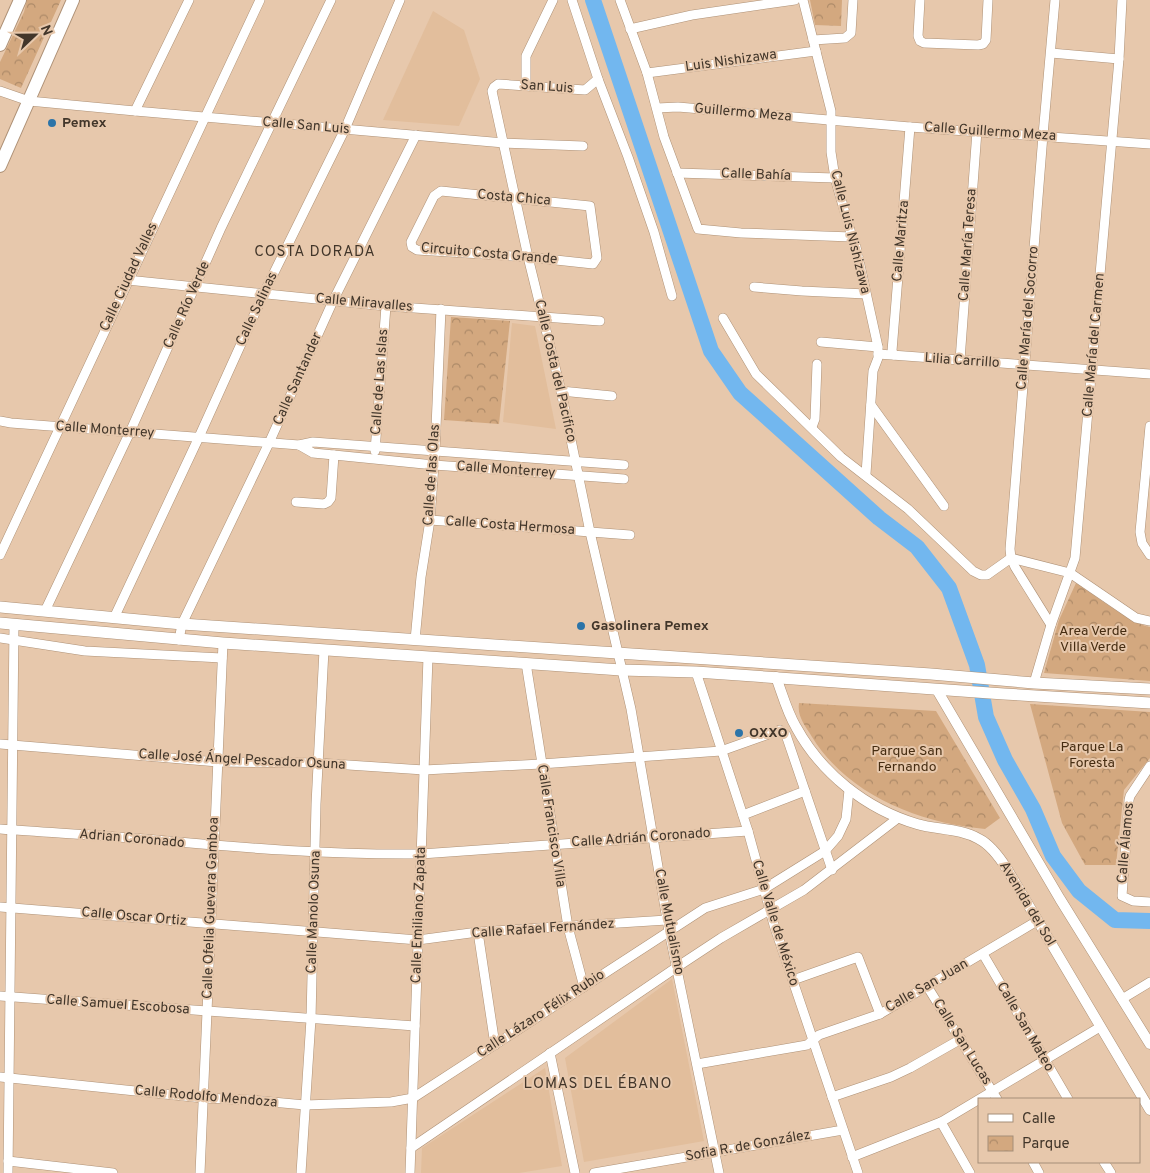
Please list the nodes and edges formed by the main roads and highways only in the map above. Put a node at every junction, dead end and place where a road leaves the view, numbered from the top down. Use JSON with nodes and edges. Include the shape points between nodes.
{"nodes":[{"id":1,"x":20,"y":0,"type":"edge"},
{"id":2,"x":73,"y":0,"type":"edge"},
{"id":3,"x":0,"y":44,"type":"edge"},
{"id":4,"x":0,"y":166,"type":"edge"},
{"id":5,"x":0,"y":607,"type":"edge"},
{"id":6,"x":0,"y":624,"type":"edge"},
{"id":7,"x":1150,"y":689,"type":"edge"},
{"id":8,"x":1150,"y":703,"type":"edge"}],
"edges":[{"from":1,"to":3,"type":"main road"},
{"from":2,"to":4,"type":"main road"},
{"from":5,"to":7,"type":"main road","via":[[182,624]]},
{"from":6,"to":8,"type":"main road","via":[[526,664],[696,672]]}]}
